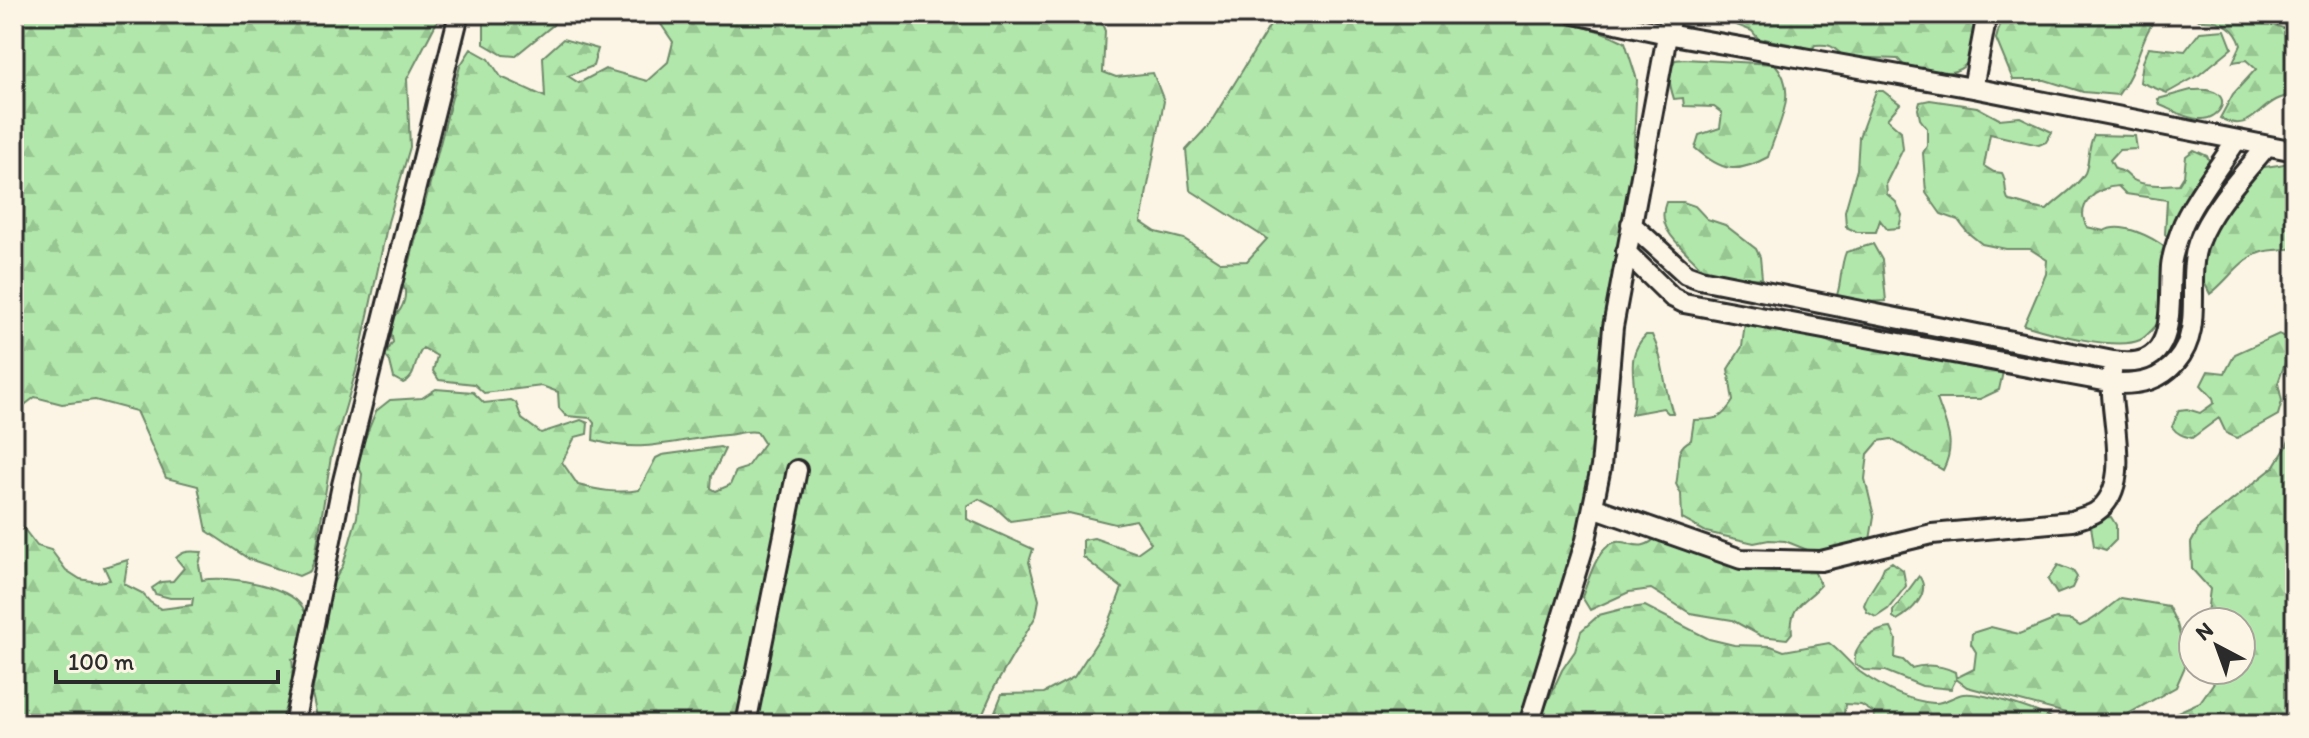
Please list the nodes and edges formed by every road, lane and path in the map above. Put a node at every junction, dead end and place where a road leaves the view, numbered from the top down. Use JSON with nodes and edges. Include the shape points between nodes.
{"nodes":[{"id":1,"x":459,"y":14,"type":"edge"},
{"id":2,"x":1575,"y":14,"type":"edge"},
{"id":3,"x":1671,"y":14,"type":"edge"},
{"id":4,"x":1987,"y":14,"type":"edge"},
{"id":5,"x":1667,"y":34,"type":"junction"},
{"id":6,"x":1973,"y":88,"type":"junction"},
{"id":7,"x":2236,"y":141,"type":"junction"},
{"id":8,"x":2266,"y":147,"type":"junction"},
{"id":9,"x":2295,"y":151,"type":"edge"},
{"id":10,"x":1631,"y":224,"type":"junction"},
{"id":11,"x":1626,"y":252,"type":"junction"},
{"id":12,"x":2113,"y":361,"type":"junction"},
{"id":13,"x":2110,"y":382,"type":"junction"},
{"id":14,"x":797,"y":470,"type":"dead end"},
{"id":15,"x":1593,"y":507,"type":"junction"},
{"id":16,"x":294,"y":724,"type":"edge"},
{"id":17,"x":746,"y":724,"type":"edge"},
{"id":18,"x":1529,"y":724,"type":"edge"}],
"edges":[{"from":1,"to":16,"type":"street","via":[[345,471]]},
{"from":2,"to":5,"type":"street"},
{"from":3,"to":5,"type":"street"},
{"from":4,"to":6,"type":"street"},
{"from":5,"to":6,"type":"street"},
{"from":5,"to":10,"type":"street"},
{"from":6,"to":7,"type":"street"},
{"from":7,"to":8,"type":"street"},
{"from":7,"to":12,"type":"street","via":[[2182,226],[2172,261],[2167,334],[2158,351],[2143,361]]},
{"from":8,"to":9,"type":"street"},
{"from":8,"to":13,"type":"street","via":[[2198,243],[2186,351],[2144,384]]},
{"from":10,"to":11,"type":"street"},
{"from":10,"to":12,"type":"street","via":[[1686,274],[1700,279]]},
{"from":11,"to":13,"type":"street","via":[[1684,303]]},
{"from":11,"to":15,"type":"street"},
{"from":12,"to":13,"type":"street"},
{"from":13,"to":15,"type":"street","via":[[2118,479],[2108,502],[2094,514],[2072,521],[1932,534],[1805,561],[1741,559]]},
{"from":14,"to":17,"type":"street"},
{"from":15,"to":18,"type":"street"}]}
